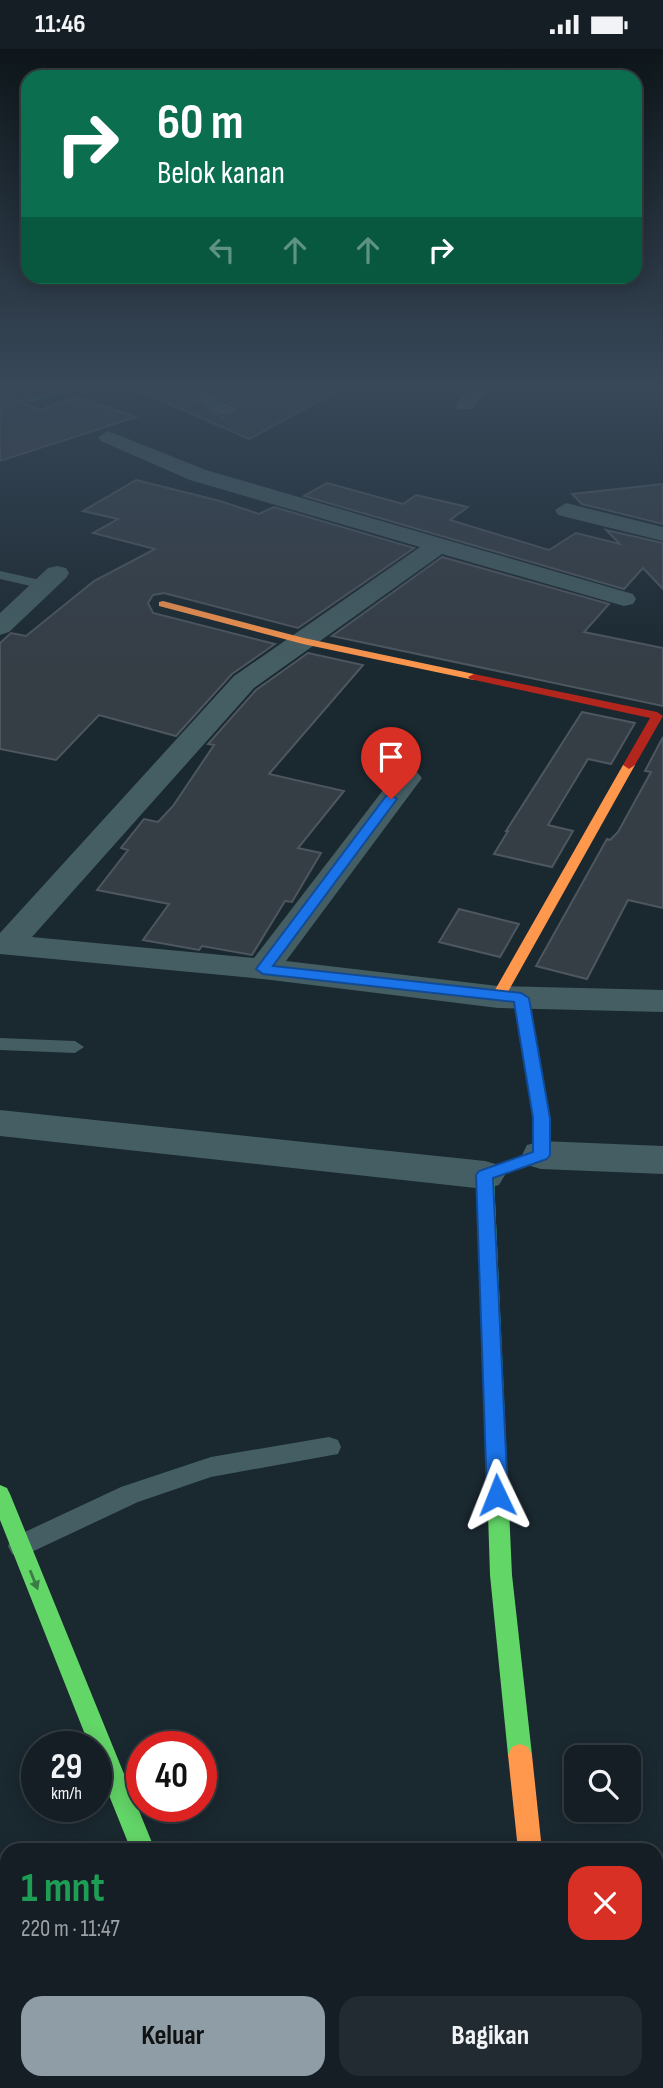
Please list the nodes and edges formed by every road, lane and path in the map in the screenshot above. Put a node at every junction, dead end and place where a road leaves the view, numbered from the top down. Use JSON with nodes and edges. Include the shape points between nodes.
{"nodes":[{"id":1,"x":216,"y":480,"type":"edge"},
{"id":2,"x":566,"y":510,"type":"dead end"},
{"id":3,"x":663,"y":534,"type":"edge"},
{"id":4,"x":439,"y":545,"type":"junction"},
{"id":5,"x":0,"y":575,"type":"edge"},
{"id":6,"x":51,"y":579,"type":"joint"},
{"id":7,"x":624,"y":599,"type":"dead end"},
{"id":8,"x":163,"y":604,"type":"dead end"},
{"id":9,"x":0,"y":627,"type":"edge"},
{"id":10,"x":303,"y":641,"type":"junction"},
{"id":11,"x":660,"y":716,"type":"edge"},
{"id":12,"x":407,"y":778,"type":"dead end"},
{"id":13,"x":3,"y":945,"type":"edge"},
{"id":14,"x":263,"y":969,"type":"junction"},
{"id":15,"x":510,"y":997,"type":"junction"},
{"id":16,"x":663,"y":1001,"type":"edge"},
{"id":17,"x":0,"y":1044,"type":"edge"},
{"id":18,"x":75,"y":1047,"type":"dead end"},
{"id":19,"x":0,"y":1123,"type":"edge"},
{"id":20,"x":541,"y":1155,"type":"junction"},
{"id":21,"x":663,"y":1160,"type":"edge"},
{"id":22,"x":485,"y":1175,"type":"junction"},
{"id":23,"x":329,"y":1447,"type":"dead end"},
{"id":24,"x":0,"y":1494,"type":"edge"},
{"id":25,"x":21,"y":1546,"type":"junction"},
{"id":26,"x":140,"y":1843,"type":"edge"},
{"id":27,"x":529,"y":1843,"type":"edge"}],
"edges":[{"from":1,"to":4,"type":"street"},
{"from":2,"to":3,"type":"street"},
{"from":4,"to":7,"type":"street"},
{"from":4,"to":10,"type":"street"},
{"from":5,"to":6,"type":"lane"},
{"from":6,"to":9,"type":"street"},
{"from":8,"to":10,"type":"main road"},
{"from":10,"to":11,"type":"main road"},
{"from":10,"to":13,"type":"street","via":[[244,682]]},
{"from":11,"to":15,"type":"main road"},
{"from":12,"to":14,"type":"street"},
{"from":13,"to":14,"type":"street"},
{"from":14,"to":15,"type":"street"},
{"from":15,"to":16,"type":"street"},
{"from":15,"to":20,"type":"main road","via":[[541,1118]]},
{"from":17,"to":18,"type":"lane"},
{"from":19,"to":22,"type":"street"},
{"from":20,"to":21,"type":"street"},
{"from":20,"to":22,"type":"main road"},
{"from":22,"to":27,"type":"main road","via":[[501,1575]]},
{"from":23,"to":25,"type":"lane","via":[[200,1471],[130,1493]]},
{"from":24,"to":25,"type":"main road"},
{"from":25,"to":26,"type":"main road","one_way":true}]}
